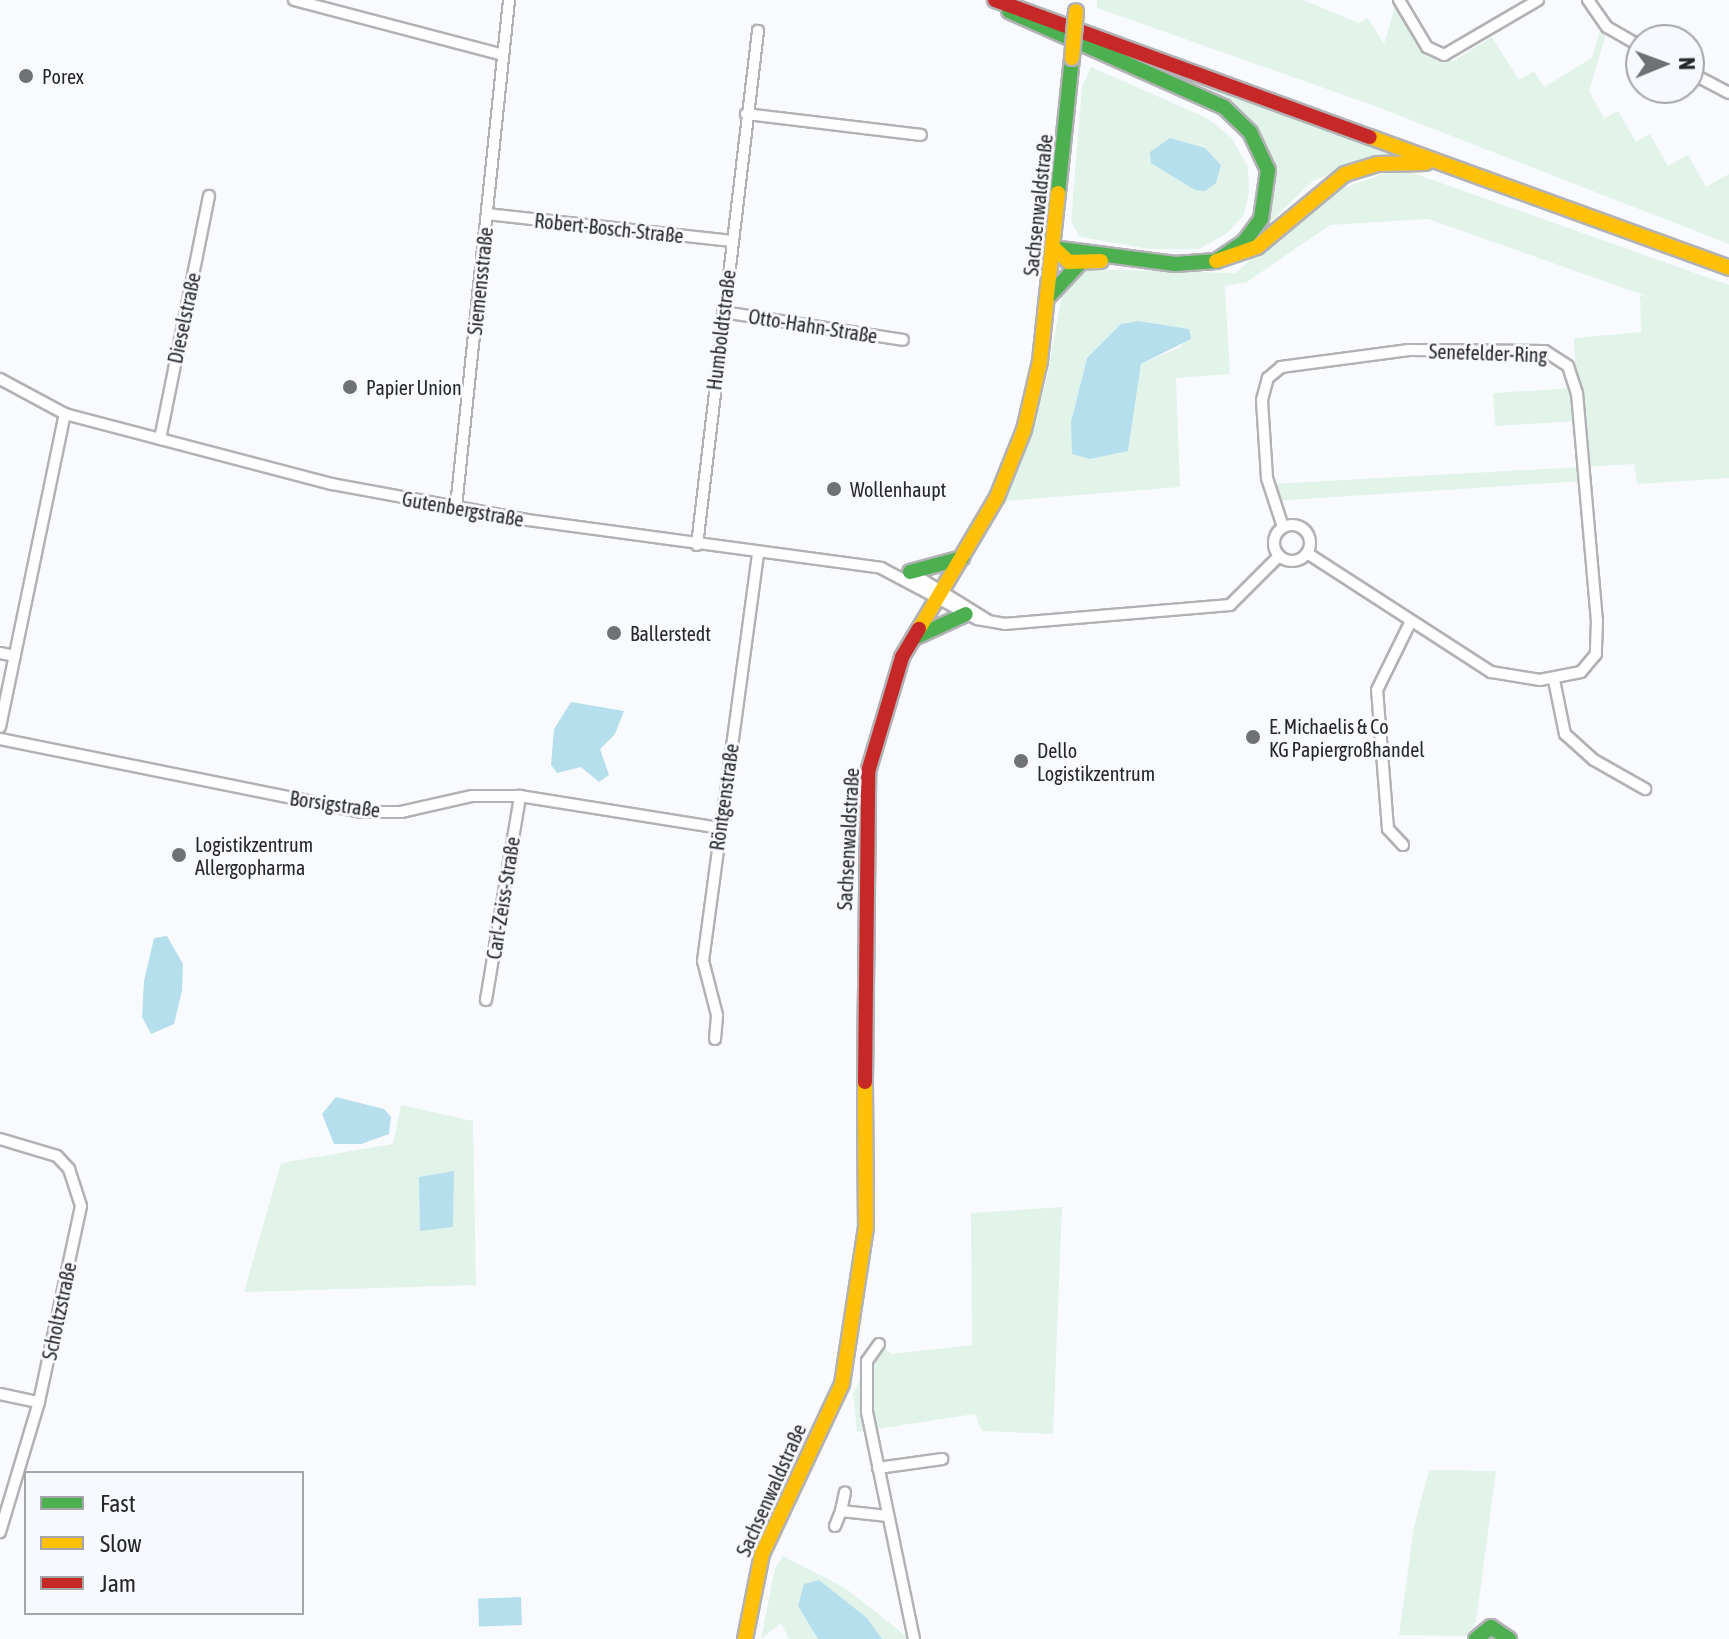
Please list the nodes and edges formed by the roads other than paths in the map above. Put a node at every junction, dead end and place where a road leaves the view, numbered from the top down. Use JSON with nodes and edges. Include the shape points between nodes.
{"nodes":[{"id":1,"x":294,"y":0,"type":"edge"},
{"id":2,"x":509,"y":0,"type":"edge"},
{"id":3,"x":993,"y":0,"type":"edge"},
{"id":4,"x":1399,"y":0,"type":"edge"},
{"id":5,"x":1538,"y":0,"type":"edge"},
{"id":6,"x":1588,"y":0,"type":"edge"},
{"id":7,"x":1076,"y":6,"type":"edge"},
{"id":8,"x":758,"y":31,"type":"dead end"},
{"id":9,"x":1625,"y":38,"type":"edge"},
{"id":10,"x":503,"y":55,"type":"junction"},
{"id":11,"x":1705,"y":80,"type":"edge"},
{"id":12,"x":1729,"y":93,"type":"edge"},
{"id":13,"x":746,"y":114,"type":"junction"},
{"id":14,"x":921,"y":135,"type":"dead end"},
{"id":15,"x":1439,"y":163,"type":"junction"},
{"id":16,"x":209,"y":196,"type":"dead end"},
{"id":17,"x":487,"y":214,"type":"junction"},
{"id":18,"x":732,"y":241,"type":"junction"},
{"id":19,"x":1054,"y":248,"type":"junction"},
{"id":20,"x":1121,"y":260,"type":"junction"},
{"id":21,"x":1216,"y":261,"type":"junction"},
{"id":22,"x":1081,"y":262,"type":"junction"},
{"id":23,"x":1729,"y":268,"type":"edge"},
{"id":24,"x":1048,"y":299,"type":"junction"},
{"id":25,"x":723,"y":312,"type":"junction"},
{"id":26,"x":903,"y":340,"type":"dead end"},
{"id":27,"x":0,"y":379,"type":"edge"},
{"id":28,"x":65,"y":414,"type":"junction"},
{"id":29,"x":160,"y":439,"type":"junction"},
{"id":30,"x":456,"y":507,"type":"junction"},
{"id":31,"x":1283,"y":527,"type":"junction"},
{"id":32,"x":697,"y":545,"type":"junction"},
{"id":33,"x":1307,"y":553,"type":"junction"},
{"id":34,"x":758,"y":555,"type":"junction"},
{"id":35,"x":1279,"y":556,"type":"junction"},
{"id":36,"x":962,"y":557,"type":"junction"},
{"id":37,"x":888,"y":570,"type":"junction"},
{"id":38,"x":910,"y":572,"type":"junction"},
{"id":39,"x":938,"y":593,"type":"junction"},
{"id":40,"x":966,"y":614,"type":"junction"},
{"id":41,"x":987,"y":620,"type":"junction"},
{"id":42,"x":1410,"y":623,"type":"junction"},
{"id":43,"x":910,"y":641,"type":"junction"},
{"id":44,"x":0,"y":653,"type":"edge"},
{"id":45,"x":15,"y":656,"type":"junction"},
{"id":46,"x":1554,"y":680,"type":"junction"},
{"id":47,"x":0,"y":727,"type":"edge"},
{"id":48,"x":0,"y":739,"type":"edge"},
{"id":49,"x":1645,"y":789,"type":"dead end"},
{"id":50,"x":520,"y":796,"type":"junction"},
{"id":51,"x":720,"y":828,"type":"junction"},
{"id":52,"x":1403,"y":845,"type":"dead end"},
{"id":53,"x":486,"y":1000,"type":"dead end"},
{"id":54,"x":715,"y":1039,"type":"dead end"},
{"id":55,"x":0,"y":1139,"type":"edge"},
{"id":56,"x":879,"y":1344,"type":"dead end"},
{"id":57,"x":0,"y":1394,"type":"edge"},
{"id":58,"x":39,"y":1402,"type":"junction"},
{"id":59,"x":942,"y":1459,"type":"dead end"},
{"id":60,"x":878,"y":1468,"type":"junction"},
{"id":61,"x":845,"y":1492,"type":"dead end"},
{"id":62,"x":841,"y":1511,"type":"junction"},
{"id":63,"x":888,"y":1516,"type":"junction"},
{"id":64,"x":835,"y":1526,"type":"dead end"},
{"id":65,"x":1,"y":1529,"type":"edge"},
{"id":66,"x":745,"y":1639,"type":"edge"},
{"id":67,"x":914,"y":1639,"type":"edge"},
{"id":68,"x":1476,"y":1639,"type":"edge"},
{"id":69,"x":1509,"y":1639,"type":"edge"}],
"edges":[{"from":1,"to":10,"type":"street"},
{"from":2,"to":10,"type":"street","name":"Siemensstraße"},
{"from":3,"to":15,"type":"main road"},
{"from":3,"to":21,"type":"main road","via":[[1062,37],[1185,85],[1250,132],[1268,170],[1266,207],[1244,242]]},
{"from":4,"to":5,"type":"street","via":[[1427,47],[1444,55]]},
{"from":6,"to":9,"type":"street","via":[[1609,29]]},
{"from":7,"to":19,"type":"main road","name":"Sachsenwaldstraße","bridge":true},
{"from":8,"to":13,"type":"street","name":"Humboldtstraße"},
{"from":10,"to":17,"type":"street","name":"Siemensstraße"},
{"from":11,"to":12,"type":"street"},
{"from":13,"to":14,"type":"street"},
{"from":13,"to":18,"type":"street","name":"Humboldtstraße"},
{"from":15,"to":21,"type":"main road","via":[[1377,164],[1345,174],[1257,247]]},
{"from":15,"to":23,"type":"main road"},
{"from":16,"to":29,"type":"street","name":"Dieselstraße"},
{"from":17,"to":18,"type":"street","name":"Robert-Bosch-Straße"},
{"from":17,"to":30,"type":"street","name":"Siemensstraße"},
{"from":18,"to":25,"type":"street","name":"Humboldtstraße"},
{"from":19,"to":20,"type":"main road"},
{"from":19,"to":22,"type":"main road","via":[[1062,259]]},
{"from":19,"to":24,"type":"main road","name":"Sachsenwaldstraße"},
{"from":20,"to":21,"type":"main road"},
{"from":20,"to":22,"type":"main road"},
{"from":22,"to":24,"type":"main road","via":[[1066,272]]},
{"from":24,"to":36,"type":"main road","name":"Sachsenwaldstraße","via":[[1024,430],[997,497]]},
{"from":25,"to":26,"type":"street","name":"Otto-Hahn-Straße"},
{"from":25,"to":32,"type":"street","name":"Humboldtstraße"},
{"from":27,"to":28,"type":"street","name":"Gutenbergstraße"},
{"from":28,"to":29,"type":"street","name":"Gutenbergstraße"},
{"from":28,"to":45,"type":"street"},
{"from":29,"to":30,"type":"street","name":"Gutenbergstraße","via":[[279,473]]},
{"from":30,"to":32,"type":"street","name":"Gutenbergstraße"},
{"from":31,"to":33,"type":"street","via":[[1305,530]]},
{"from":31,"to":35,"type":"street","name":"Senefelder-Ring","via":[[1274,541]]},
{"from":31,"to":46,"type":"street","name":"Senefelder-Ring","via":[[1267,478],[1262,400],[1268,378],[1281,367],[1409,350],[1558,355],[1577,393],[1597,641],[1591,663]]},
{"from":32,"to":34,"type":"street","name":"Gutenbergstraße"},
{"from":33,"to":35,"type":"street","via":[[1294,561]]},
{"from":33,"to":42,"type":"street"},
{"from":34,"to":37,"type":"street","name":"Gutenbergstraße"},
{"from":34,"to":51,"type":"street","name":"Röntgenstraße"},
{"from":35,"to":41,"type":"street","via":[[1244,596],[1205,611]]},
{"from":36,"to":38,"type":"main road"},
{"from":36,"to":39,"type":"main road","name":"Sachsenwaldstraße"},
{"from":37,"to":38,"type":"street"},
{"from":37,"to":39,"type":"street","name":"Gutenbergstraße"},
{"from":38,"to":39,"type":"street"},
{"from":39,"to":40,"type":"street"},
{"from":39,"to":41,"type":"street"},
{"from":39,"to":43,"type":"main road","name":"Sachsenwaldstraße"},
{"from":40,"to":41,"type":"street"},
{"from":40,"to":43,"type":"main road"},
{"from":42,"to":46,"type":"street","via":[[1491,672]]},
{"from":42,"to":52,"type":"street","via":[[1377,690],[1388,829]]},
{"from":43,"to":66,"type":"main road","name":"Sachsenwaldstraße","via":[[868,772],[863,850],[866,1228],[858,1309],[842,1384],[762,1554]]},
{"from":44,"to":45,"type":"street"},
{"from":45,"to":47,"type":"street"},
{"from":46,"to":49,"type":"street","via":[[1565,734],[1594,760]]},
{"from":48,"to":50,"type":"street","name":"Borsigstraße","via":[[361,812],[401,812],[472,796]]},
{"from":50,"to":51,"type":"street","name":"Borsigstraße"},
{"from":50,"to":53,"type":"street","name":"Carl-Zeiss-Straße"},
{"from":51,"to":54,"type":"street","name":"Röntgenstraße","via":[[703,961],[717,1015]]},
{"from":55,"to":58,"type":"street","name":"Scholtzstraße","via":[[57,1156],[79,1189],[75,1241]]},
{"from":56,"to":60,"type":"street","via":[[867,1361]]},
{"from":57,"to":58,"type":"street"},
{"from":58,"to":65,"type":"street","name":"Scholtzstraße"},
{"from":59,"to":60,"type":"street"},
{"from":60,"to":63,"type":"street"},
{"from":61,"to":62,"type":"street"},
{"from":62,"to":63,"type":"street"},
{"from":62,"to":64,"type":"street"},
{"from":63,"to":67,"type":"street"},
{"from":68,"to":69,"type":"main road","via":[[1491,1627]]}]}
